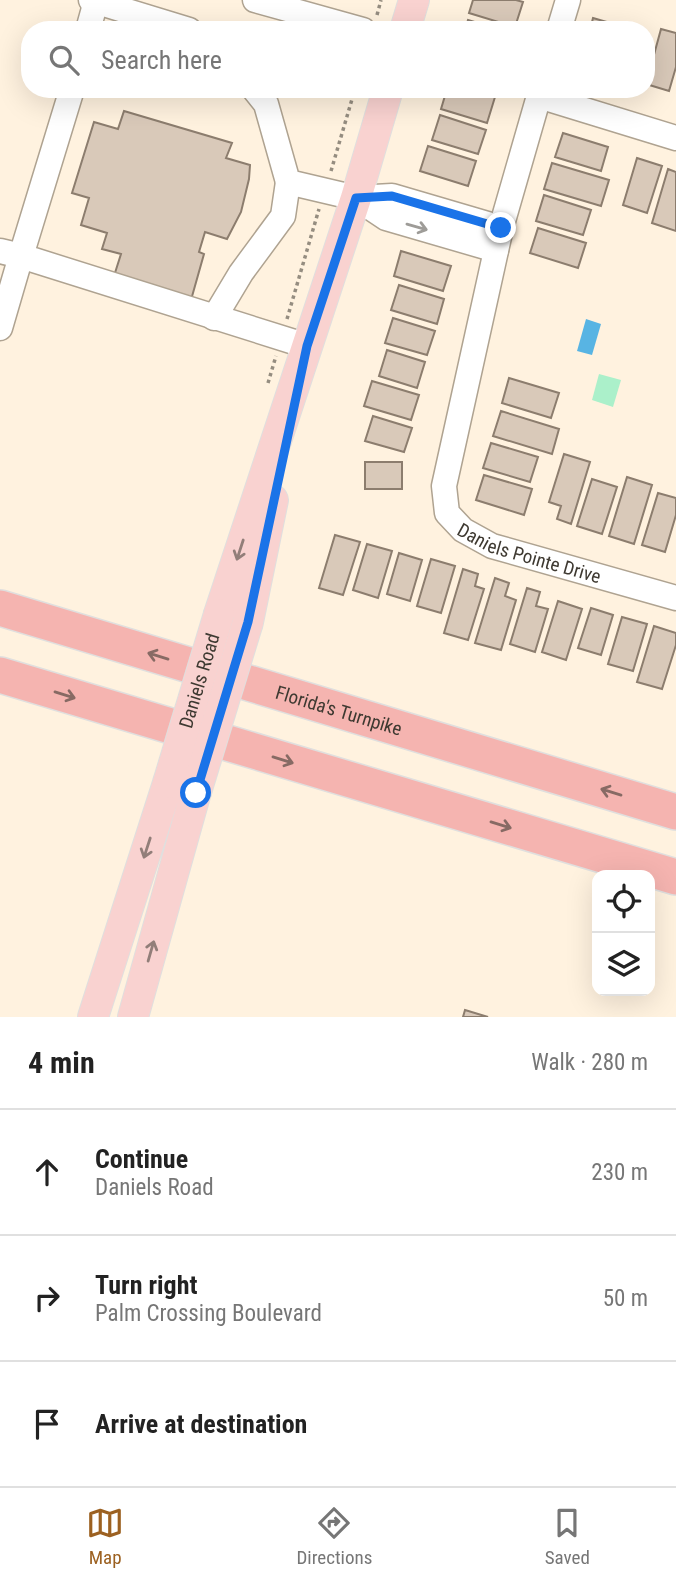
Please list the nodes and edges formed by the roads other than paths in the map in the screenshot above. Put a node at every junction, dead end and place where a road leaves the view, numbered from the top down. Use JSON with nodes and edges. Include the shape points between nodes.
{"nodes":[{"id":1,"x":255,"y":0,"type":"edge"},
{"id":2,"x":414,"y":0,"type":"edge"},
{"id":3,"x":568,"y":0,"type":"edge"},
{"id":4,"x":93,"y":1,"type":"edge"},
{"id":5,"x":315,"y":8,"type":"edge"},
{"id":6,"x":90,"y":21,"type":"edge"},
{"id":7,"x":159,"y":21,"type":"edge"},
{"id":8,"x":343,"y":21,"type":"edge"},
{"id":9,"x":408,"y":21,"type":"edge"},
{"id":10,"x":562,"y":21,"type":"edge"},
{"id":11,"x":69,"y":98,"type":"edge"},
{"id":12,"x":261,"y":98,"type":"edge"},
{"id":13,"x":385,"y":98,"type":"edge"},
{"id":14,"x":538,"y":98,"type":"edge"},
{"id":15,"x":558,"y":98,"type":"edge"},
{"id":16,"x":676,"y":138,"type":"edge"},
{"id":17,"x":288,"y":182,"type":"junction"},
{"id":18,"x":356,"y":198,"type":"junction"},
{"id":19,"x":499,"y":239,"type":"junction"},
{"id":20,"x":11,"y":254,"type":"edge"},
{"id":21,"x":214,"y":317,"type":"junction"},
{"id":22,"x":0,"y":328,"type":"edge"},
{"id":23,"x":307,"y":346,"type":"junction"},
{"id":24,"x":676,"y":598,"type":"edge"},
{"id":25,"x":0,"y":608,"type":"edge"},
{"id":26,"x":0,"y":675,"type":"edge"},
{"id":27,"x":676,"y":811,"type":"edge"},
{"id":28,"x":676,"y":877,"type":"edge"},
{"id":29,"x":93,"y":1017,"type":"edge"},
{"id":30,"x":132,"y":1017,"type":"edge"}],
"edges":[{"from":1,"to":5,"type":"street"},
{"from":2,"to":9,"type":"main road"},
{"from":3,"to":10,"type":"street"},
{"from":4,"to":6,"type":"street"},
{"from":4,"to":7,"type":"street"},
{"from":5,"to":8,"type":"street"},
{"from":11,"to":20,"type":"street"},
{"from":12,"to":17,"type":"street"},
{"from":13,"to":18,"type":"main road","name":"Daniels Road"},
{"from":14,"to":19,"type":"street","name":"Daniels Pointe Drive"},
{"from":15,"to":16,"type":"street"},
{"from":17,"to":18,"type":"street"},
{"from":17,"to":21,"type":"street","via":[[283,216]]},
{"from":18,"to":19,"type":"street","via":[[386,218]]},
{"from":18,"to":23,"type":"main road","name":"Daniels Road"},
{"from":19,"to":24,"type":"street","name":"Daniels Pointe Drive","via":[[443,486],[447,513],[463,530],[492,546]]},
{"from":20,"to":21,"type":"street"},
{"from":20,"to":22,"type":"street"},
{"from":21,"to":23,"type":"street"},
{"from":23,"to":29,"type":"main road","name":"Daniels Road","one_way":true,"bridge":true},
{"from":30,"to":23,"type":"main road","name":"Daniels Road","one_way":true,"bridge":true,"via":[[248,622]]},
{"from":27,"to":25,"type":"highway","name":"Florida's Turnpike","one_way":true},
{"from":26,"to":28,"type":"highway","one_way":true}]}
